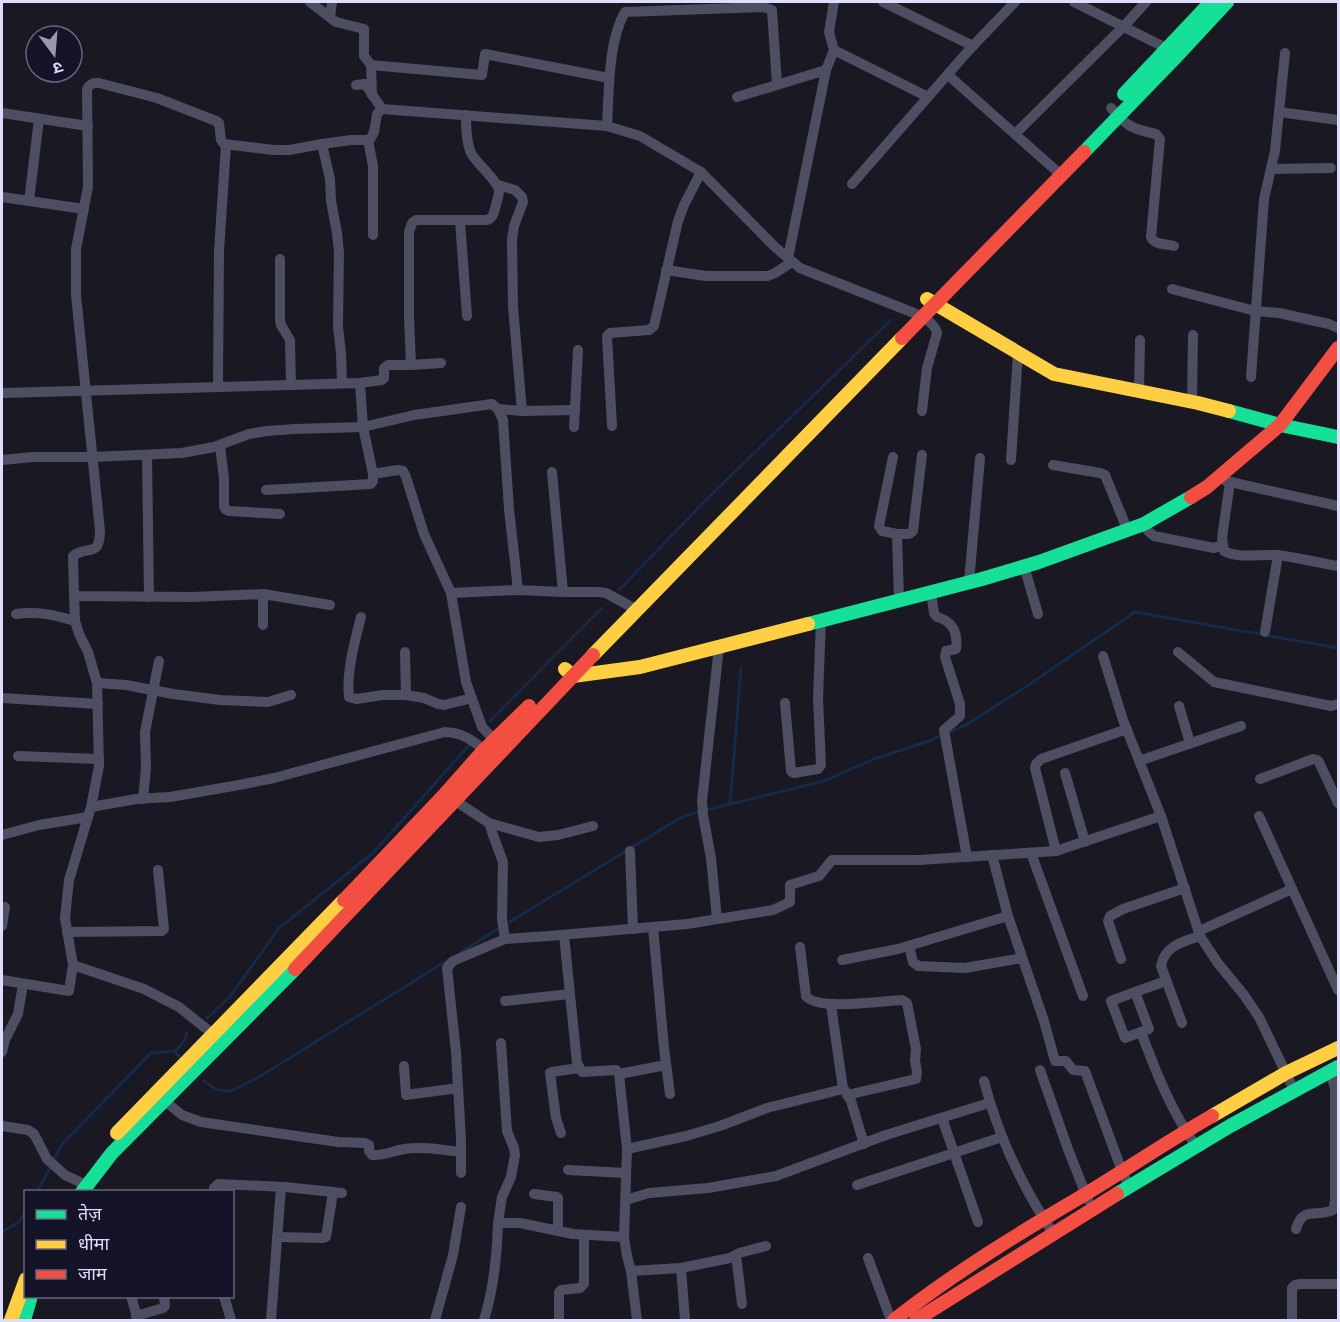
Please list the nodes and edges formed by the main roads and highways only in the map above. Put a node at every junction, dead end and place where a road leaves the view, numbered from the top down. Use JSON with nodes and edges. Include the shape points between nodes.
{"nodes":[{"id":1,"x":1211,"y":2,"type":"edge"},
{"id":2,"x":1227,"y":2,"type":"edge"},
{"id":3,"x":1173,"y":51,"type":"junction"},
{"id":4,"x":931,"y":302,"type":"junction"},
{"id":5,"x":1338,"y":348,"type":"edge"},
{"id":6,"x":1280,"y":424,"type":"junction"},
{"id":7,"x":1338,"y":437,"type":"edge"},
{"id":8,"x":569,"y":672,"type":"junction"},
{"id":9,"x":1338,"y":1048,"type":"edge"},
{"id":10,"x":1334,"y":1069,"type":"edge"},
{"id":11,"x":79,"y":1187,"type":"edge"},
{"id":12,"x":24,"y":1284,"type":"edge"},
{"id":13,"x":30,"y":1298,"type":"edge"},
{"id":14,"x":11,"y":1320,"type":"edge"},
{"id":15,"x":24,"y":1320,"type":"edge"},
{"id":16,"x":893,"y":1320,"type":"edge"},
{"id":17,"x":916,"y":1320,"type":"edge"}],
"edges":[{"from":1,"to":3,"type":"main road"},
{"from":2,"to":3,"type":"main road"},
{"from":3,"to":4,"type":"main road"},
{"from":4,"to":6,"type":"main road","via":[[1054,374]]},
{"from":4,"to":8,"type":"main road"},
{"from":5,"to":6,"type":"main road"},
{"from":6,"to":7,"type":"main road"},
{"from":6,"to":8,"type":"main road","via":[[1223,480],[1144,524],[1024,566],[640,667]]},
{"from":8,"to":11,"type":"main road","via":[[322,942],[218,1038]]},
{"from":9,"to":16,"type":"main road","via":[[1185,1131],[1043,1218]]},
{"from":10,"to":17,"type":"main road","via":[[1129,1186]]},
{"from":12,"to":14,"type":"main road"},
{"from":13,"to":15,"type":"main road"}]}
